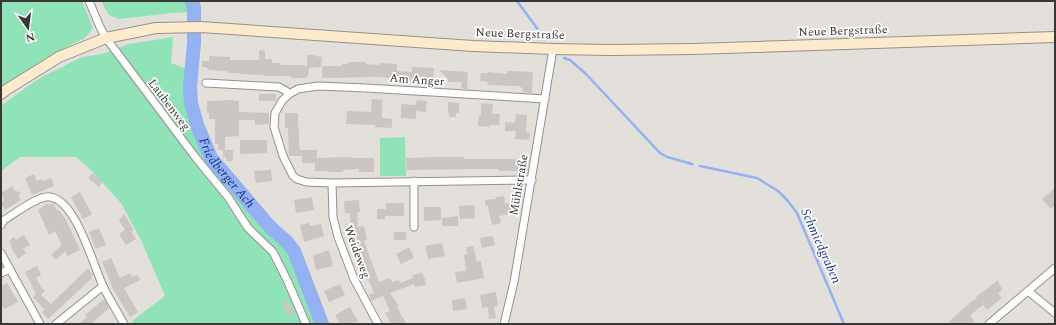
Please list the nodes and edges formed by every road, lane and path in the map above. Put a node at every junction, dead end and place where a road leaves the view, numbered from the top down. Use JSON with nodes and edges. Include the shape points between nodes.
{"nodes":[{"id":1,"x":89,"y":1,"type":"edge"},
{"id":2,"x":1055,"y":37,"type":"edge"},
{"id":3,"x":106,"y":38,"type":"junction"},
{"id":4,"x":553,"y":49,"type":"junction"},
{"id":5,"x":206,"y":83,"type":"dead end"},
{"id":6,"x":1,"y":94,"type":"edge"},
{"id":7,"x":289,"y":94,"type":"junction"},
{"id":8,"x":545,"y":99,"type":"junction"},
{"id":9,"x":532,"y":180,"type":"junction"},
{"id":10,"x":414,"y":181,"type":"junction"},
{"id":11,"x":332,"y":183,"type":"junction"},
{"id":12,"x":1,"y":225,"type":"edge"},
{"id":13,"x":414,"y":226,"type":"dead end"},
{"id":14,"x":1,"y":252,"type":"edge"},
{"id":15,"x":1055,"y":268,"type":"edge"},
{"id":16,"x":10,"y":269,"type":"junction"},
{"id":17,"x":1,"y":273,"type":"edge"},
{"id":18,"x":103,"y":286,"type":"junction"},
{"id":19,"x":1028,"y":291,"type":"junction"},
{"id":20,"x":1055,"y":313,"type":"edge"},
{"id":21,"x":40,"y":324,"type":"edge"},
{"id":22,"x":56,"y":324,"type":"edge"},
{"id":23,"x":124,"y":324,"type":"edge"},
{"id":24,"x":306,"y":324,"type":"edge"},
{"id":25,"x":378,"y":324,"type":"edge"},
{"id":26,"x":504,"y":324,"type":"edge"},
{"id":27,"x":989,"y":324,"type":"edge"}],
"edges":[{"from":1,"to":3,"type":"street","name":"Laubenweg"},
{"from":2,"to":4,"type":"main road","name":"Neue Bergstraße","via":[[693,49]]},
{"from":3,"to":4,"type":"main road","name":"Neue Bergstraße","via":[[156,28],[201,27]]},
{"from":3,"to":6,"type":"main road","name":"Neue Bergstraße","via":[[59,57]]},
{"from":3,"to":24,"type":"street","name":"Laubenweg","via":[[196,158],[228,196],[248,228],[273,252]]},
{"from":4,"to":8,"type":"street","name":"Mühlstraße"},
{"from":5,"to":7,"type":"street","via":[[279,87]]},
{"from":7,"to":8,"type":"street","name":"Am Anger","via":[[298,89],[325,86]]},
{"from":7,"to":11,"type":"street","via":[[278,107],[274,120],[283,156],[293,176],[306,182]]},
{"from":8,"to":9,"type":"street","name":"Mühlstraße"},
{"from":9,"to":10,"type":"street"},
{"from":9,"to":26,"type":"street","name":"Mühlstraße"},
{"from":10,"to":11,"type":"street"},
{"from":10,"to":13,"type":"street"},
{"from":11,"to":25,"type":"street","name":"Weideweg","via":[[338,237],[354,279]]},
{"from":12,"to":18,"type":"street","via":[[4,220],[38,199],[49,197],[58,200],[65,205],[78,225]]},
{"from":14,"to":16,"type":"street"},
{"from":15,"to":19,"type":"street"},
{"from":16,"to":17,"type":"street"},
{"from":16,"to":21,"type":"street"},
{"from":18,"to":22,"type":"street"},
{"from":18,"to":23,"type":"street"},
{"from":19,"to":20,"type":"street"},
{"from":19,"to":27,"type":"street"}]}
